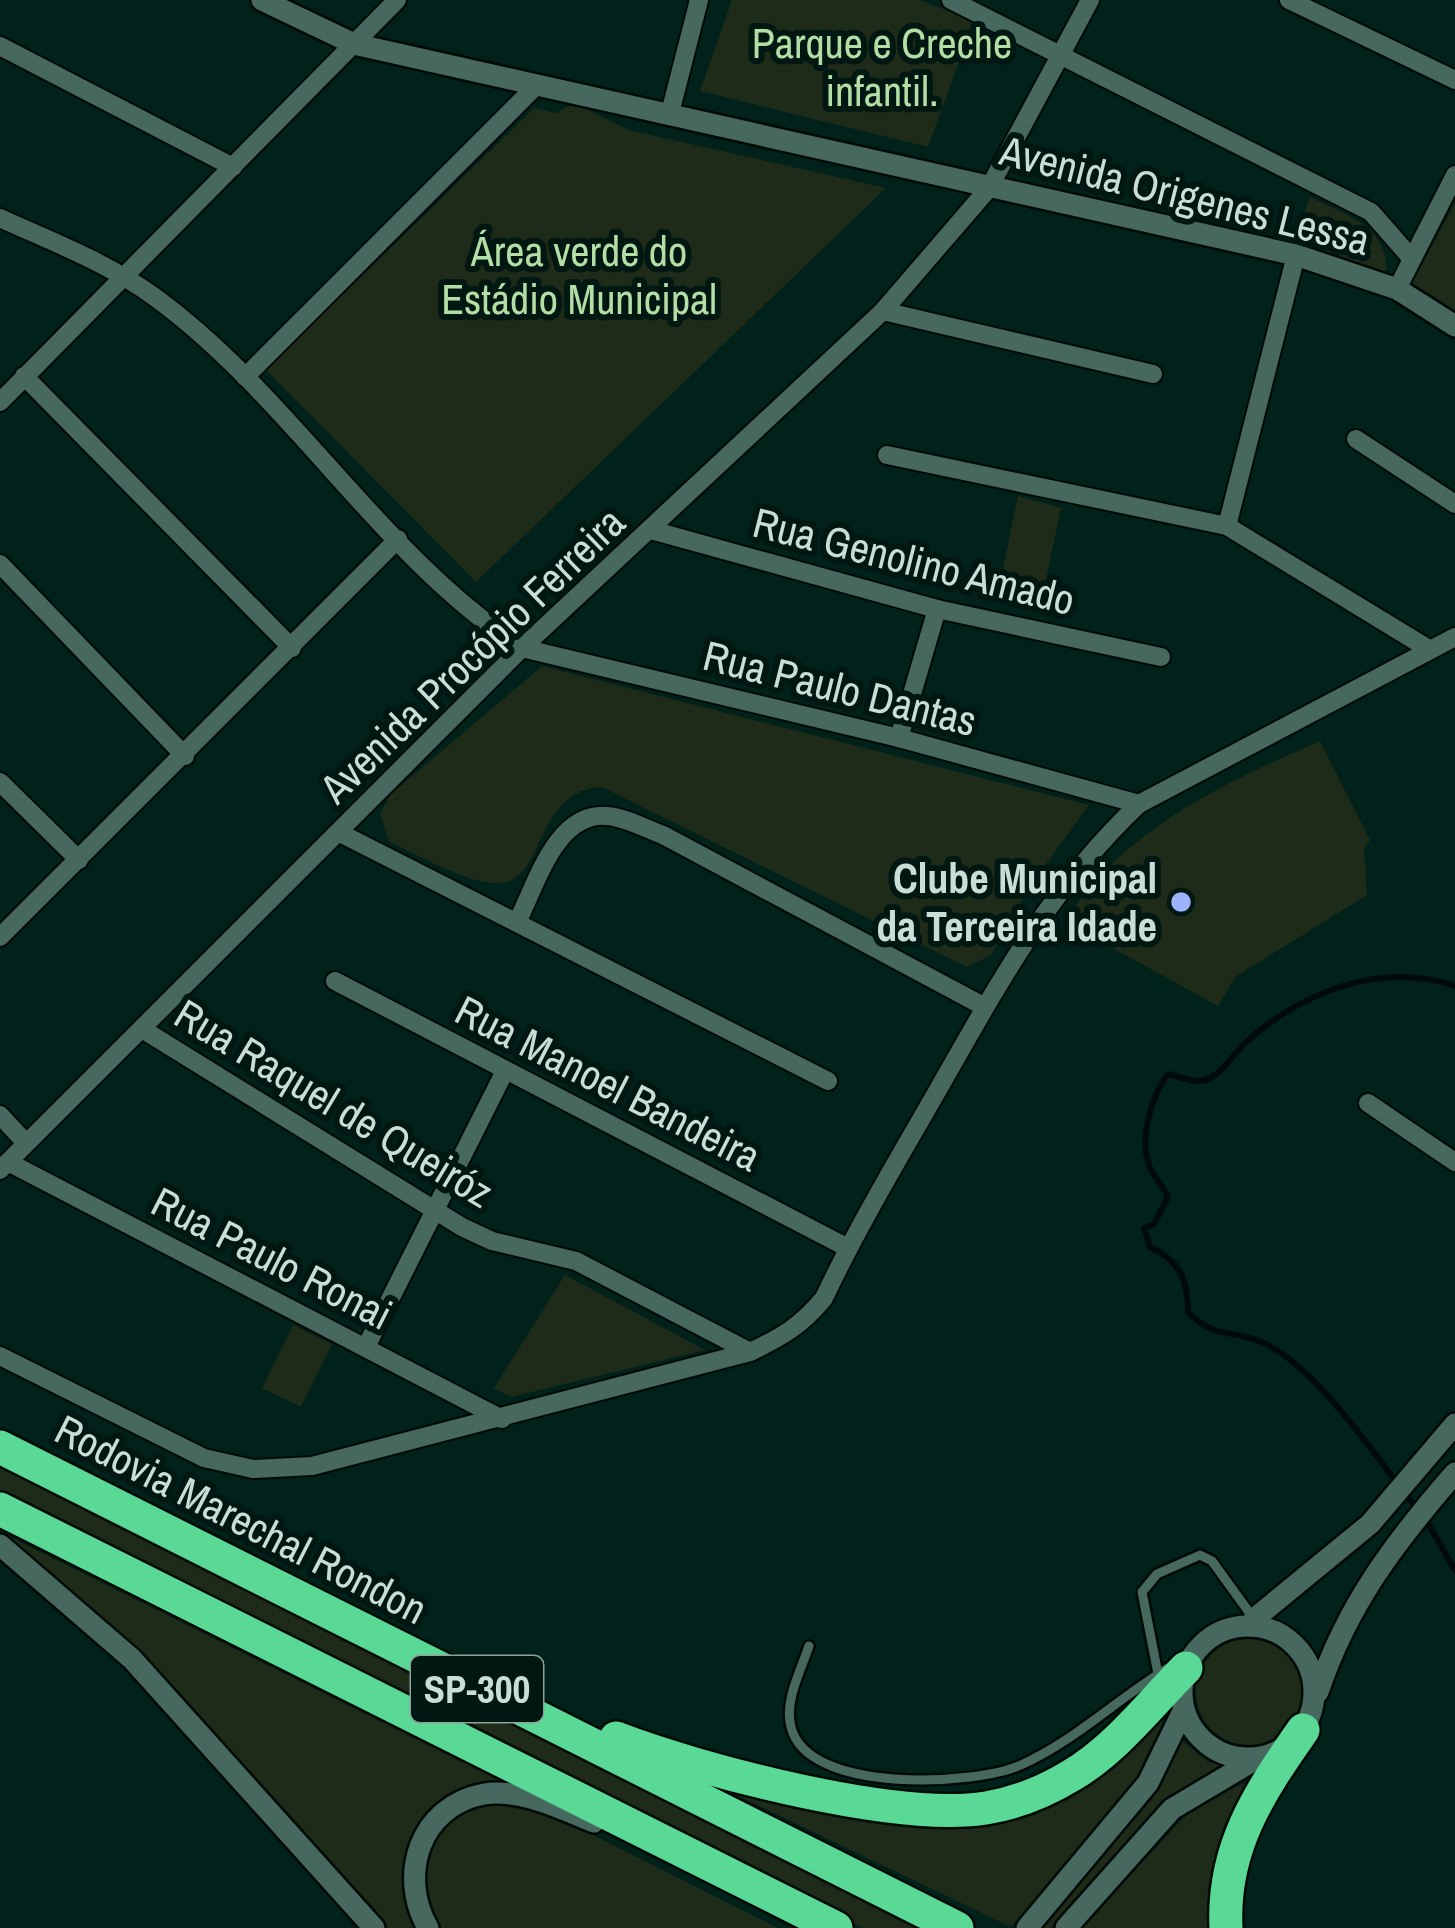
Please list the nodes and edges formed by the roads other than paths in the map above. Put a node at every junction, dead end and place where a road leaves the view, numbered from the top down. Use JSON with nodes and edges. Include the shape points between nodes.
{"nodes":[{"id":1,"x":262,"y":0,"type":"edge"},
{"id":2,"x":397,"y":0,"type":"edge"},
{"id":3,"x":699,"y":0,"type":"edge"},
{"id":4,"x":952,"y":0,"type":"edge"},
{"id":5,"x":1090,"y":0,"type":"edge"},
{"id":6,"x":1289,"y":0,"type":"edge"},
{"id":7,"x":354,"y":44,"type":"junction"},
{"id":8,"x":0,"y":46,"type":"edge"},
{"id":9,"x":1062,"y":52,"type":"junction"},
{"id":10,"x":1455,"y":80,"type":"edge"},
{"id":11,"x":535,"y":88,"type":"junction"},
{"id":12,"x":670,"y":113,"type":"junction"},
{"id":13,"x":233,"y":167,"type":"junction"},
{"id":14,"x":1455,"y":175,"type":"edge"},
{"id":15,"x":989,"y":188,"type":"junction"},
{"id":16,"x":0,"y":218,"type":"edge"},
{"id":17,"x":1296,"y":255,"type":"junction"},
{"id":18,"x":1412,"y":260,"type":"junction"},
{"id":19,"x":125,"y":277,"type":"junction"},
{"id":20,"x":1397,"y":289,"type":"junction"},
{"id":21,"x":884,"y":311,"type":"junction"},
{"id":22,"x":1455,"y":326,"type":"edge"},
{"id":23,"x":1153,"y":374,"type":"dead end"},
{"id":24,"x":24,"y":376,"type":"junction"},
{"id":25,"x":245,"y":376,"type":"junction"},
{"id":26,"x":0,"y":402,"type":"edge"},
{"id":27,"x":1356,"y":440,"type":"dead end"},
{"id":28,"x":887,"y":455,"type":"dead end"},
{"id":29,"x":1455,"y":504,"type":"edge"},
{"id":30,"x":1227,"y":526,"type":"junction"},
{"id":31,"x":651,"y":530,"type":"junction"},
{"id":32,"x":398,"y":539,"type":"junction"},
{"id":33,"x":0,"y":563,"type":"edge"},
{"id":34,"x":937,"y":608,"type":"junction"},
{"id":35,"x":1455,"y":637,"type":"edge"},
{"id":36,"x":292,"y":648,"type":"junction"},
{"id":37,"x":522,"y":648,"type":"junction"},
{"id":38,"x":1427,"y":648,"type":"junction"},
{"id":39,"x":1161,"y":657,"type":"dead end"},
{"id":40,"x":899,"y":738,"type":"junction"},
{"id":41,"x":185,"y":756,"type":"junction"},
{"id":42,"x":0,"y":782,"type":"edge"},
{"id":43,"x":1139,"y":804,"type":"junction"},
{"id":44,"x":340,"y":832,"type":"junction"},
{"id":45,"x":79,"y":860,"type":"junction"},
{"id":46,"x":518,"y":920,"type":"junction"},
{"id":47,"x":0,"y":937,"type":"edge"},
{"id":48,"x":335,"y":981,"type":"dead end"},
{"id":49,"x":985,"y":1007,"type":"junction"},
{"id":50,"x":142,"y":1029,"type":"junction"},
{"id":51,"x":505,"y":1071,"type":"junction"},
{"id":52,"x":828,"y":1082,"type":"dead end"},
{"id":53,"x":1368,"y":1103,"type":"dead end"},
{"id":54,"x":0,"y":1115,"type":"edge"},
{"id":55,"x":26,"y":1143,"type":"junction"},
{"id":56,"x":1455,"y":1162,"type":"edge"},
{"id":57,"x":4,"y":1166,"type":"edge"},
{"id":58,"x":438,"y":1212,"type":"junction"},
{"id":59,"x":848,"y":1248,"type":"junction"},
{"id":60,"x":366,"y":1347,"type":"junction"},
{"id":61,"x":751,"y":1352,"type":"junction"},
{"id":62,"x":0,"y":1356,"type":"edge"},
{"id":63,"x":502,"y":1419,"type":"junction"},
{"id":64,"x":1455,"y":1424,"type":"edge"},
{"id":65,"x":0,"y":1447,"type":"edge"},
{"id":66,"x":1455,"y":1473,"type":"edge"},
{"id":67,"x":0,"y":1509,"type":"edge"},
{"id":68,"x":0,"y":1545,"type":"edge"},
{"id":69,"x":1253,"y":1623,"type":"junction"},
{"id":70,"x":809,"y":1646,"type":"dead end"},
{"id":71,"x":427,"y":1664,"type":"junction"},
{"id":72,"x":1180,"y":1664,"type":"junction"},
{"id":73,"x":1183,"y":1711,"type":"junction"},
{"id":74,"x":1306,"y":1723,"type":"junction"},
{"id":75,"x":1257,"y":1758,"type":"junction"},
{"id":76,"x":744,"y":1881,"type":"junction"},
{"id":77,"x":374,"y":1928,"type":"edge"},
{"id":78,"x":428,"y":1928,"type":"edge"},
{"id":79,"x":836,"y":1928,"type":"edge"},
{"id":80,"x":957,"y":1928,"type":"edge"},
{"id":81,"x":1027,"y":1928,"type":"edge"},
{"id":82,"x":1066,"y":1928,"type":"edge"},
{"id":83,"x":1226,"y":1928,"type":"edge"}],
"edges":[{"from":1,"to":7,"type":"street","name":"Avenida Origenes Lessa"},
{"from":2,"to":7,"type":"street"},
{"from":3,"to":12,"type":"street"},
{"from":4,"to":9,"type":"street"},
{"from":5,"to":9,"type":"street","name":"Avenida Procópio Ferreira"},
{"from":6,"to":10,"type":"street"},
{"from":7,"to":11,"type":"street","name":"Avenida Origenes Lessa"},
{"from":7,"to":13,"type":"street"},
{"from":8,"to":13,"type":"street"},
{"from":9,"to":15,"type":"street","name":"Avenida Procópio Ferreira"},
{"from":9,"to":18,"type":"street","via":[[1371,212]]},
{"from":11,"to":12,"type":"street","name":"Avenida Origenes Lessa"},
{"from":11,"to":25,"type":"street"},
{"from":12,"to":15,"type":"street","name":"Avenida Origenes Lessa"},
{"from":13,"to":19,"type":"street"},
{"from":14,"to":18,"type":"street"},
{"from":15,"to":17,"type":"street","name":"Avenida Origenes Lessa"},
{"from":15,"to":21,"type":"street","name":"Avenida Procópio Ferreira"},
{"from":16,"to":19,"type":"street"},
{"from":17,"to":20,"type":"street","name":"Avenida Origenes Lessa"},
{"from":17,"to":30,"type":"street"},
{"from":18,"to":20,"type":"street"},
{"from":19,"to":24,"type":"street"},
{"from":19,"to":25,"type":"street"},
{"from":20,"to":22,"type":"street","name":"Avenida Origenes Lessa"},
{"from":21,"to":23,"type":"street"},
{"from":21,"to":31,"type":"street","name":"Avenida Procópio Ferreira"},
{"from":24,"to":26,"type":"street"},
{"from":24,"to":36,"type":"street"},
{"from":25,"to":32,"type":"street"},
{"from":27,"to":29,"type":"street"},
{"from":28,"to":30,"type":"street"},
{"from":30,"to":38,"type":"street"},
{"from":31,"to":34,"type":"street","name":"Rua Genolino Amado"},
{"from":31,"to":37,"type":"street","name":"Avenida Procópio Ferreira"},
{"from":32,"to":36,"type":"street"},
{"from":32,"to":37,"type":"street"},
{"from":33,"to":41,"type":"street"},
{"from":34,"to":39,"type":"street","name":"Rua Genolino Amado"},
{"from":34,"to":40,"type":"street"},
{"from":35,"to":38,"type":"street"},
{"from":36,"to":41,"type":"street"},
{"from":37,"to":40,"type":"street","name":"Rua Paulo Dantas"},
{"from":37,"to":44,"type":"street","name":"Avenida Procópio Ferreira"},
{"from":38,"to":43,"type":"street"},
{"from":40,"to":43,"type":"street","name":"Rua Paulo Dantas"},
{"from":41,"to":45,"type":"street"},
{"from":42,"to":45,"type":"street"},
{"from":43,"to":49,"type":"street","via":[[1066,877]]},
{"from":44,"to":46,"type":"street"},
{"from":44,"to":50,"type":"street","name":"Avenida Procópio Ferreira"},
{"from":45,"to":47,"type":"street"},
{"from":46,"to":49,"type":"street","via":[[562,834],[586,818],[610,816],[663,835]]},
{"from":46,"to":52,"type":"street"},
{"from":48,"to":51,"type":"street","name":"Rua Manoel Bandeira"},
{"from":49,"to":59,"type":"street"},
{"from":50,"to":55,"type":"street","name":"Avenida Procópio Ferreira"},
{"from":50,"to":58,"type":"street","name":"Rua Raquel de Queiróz"},
{"from":51,"to":58,"type":"street"},
{"from":51,"to":59,"type":"street","name":"Rua Manoel Bandeira"},
{"from":53,"to":56,"type":"street"},
{"from":54,"to":55,"type":"street"},
{"from":55,"to":57,"type":"street","name":"Avenida Procópio Ferreira"},
{"from":57,"to":60,"type":"street","name":"Rua Paulo Ronai"},
{"from":58,"to":60,"type":"street"},
{"from":58,"to":61,"type":"street","name":"Rua Raquel de Queiróz","via":[[492,1241],[576,1261]]},
{"from":59,"to":61,"type":"street","via":[[802,1325]]},
{"from":60,"to":63,"type":"street","name":"Rua Paulo Ronai"},
{"from":61,"to":63,"type":"street"},
{"from":62,"to":63,"type":"street","via":[[204,1458],[253,1469],[312,1466]]},
{"from":64,"to":69,"type":"street","via":[[1370,1524]]},
{"from":65,"to":71,"type":"highway","name":"Rodovia Marechal Rondon","number":"SP-300"},
{"from":66,"to":74,"type":"street","via":[[1352,1606]]},
{"from":67,"to":76,"type":"highway","number":"SP-300"},
{"from":68,"to":77,"type":"street","via":[[132,1659]]},
{"from":69,"to":72,"type":"street","via":[[1211,1636]]},
{"from":69,"to":72,"type":"lane","via":[[1212,1561],[1200,1555],[1157,1574],[1142,1592]]},
{"from":69,"to":74,"type":"street","via":[[1291,1641],[1304,1657],[1315,1696]]},
{"from":70,"to":72,"type":"lane","via":[[791,1700],[791,1728],[802,1746],[867,1776],[908,1780],[1015,1768]]},
{"from":71,"to":72,"type":"highway","via":[[687,1763],[952,1810],[1014,1801],[1074,1774],[1104,1752]]},
{"from":71,"to":80,"type":"highway","name":"Rodovia Marechal Rondon","number":"SP-300"},
{"from":72,"to":73,"type":"street"},
{"from":73,"to":75,"type":"street","via":[[1204,1742]]},
{"from":73,"to":81,"type":"street","via":[[1148,1783]]},
{"from":74,"to":75,"type":"street","via":[[1275,1753]]},
{"from":74,"to":83,"type":"highway","via":[[1239,1832]]},
{"from":75,"to":82,"type":"street","via":[[1172,1809]]},
{"from":76,"to":78,"type":"street","via":[[560,1809],[486,1793],[441,1815],[416,1854],[414,1892]]},
{"from":76,"to":79,"type":"highway","number":"SP-300"}]}
